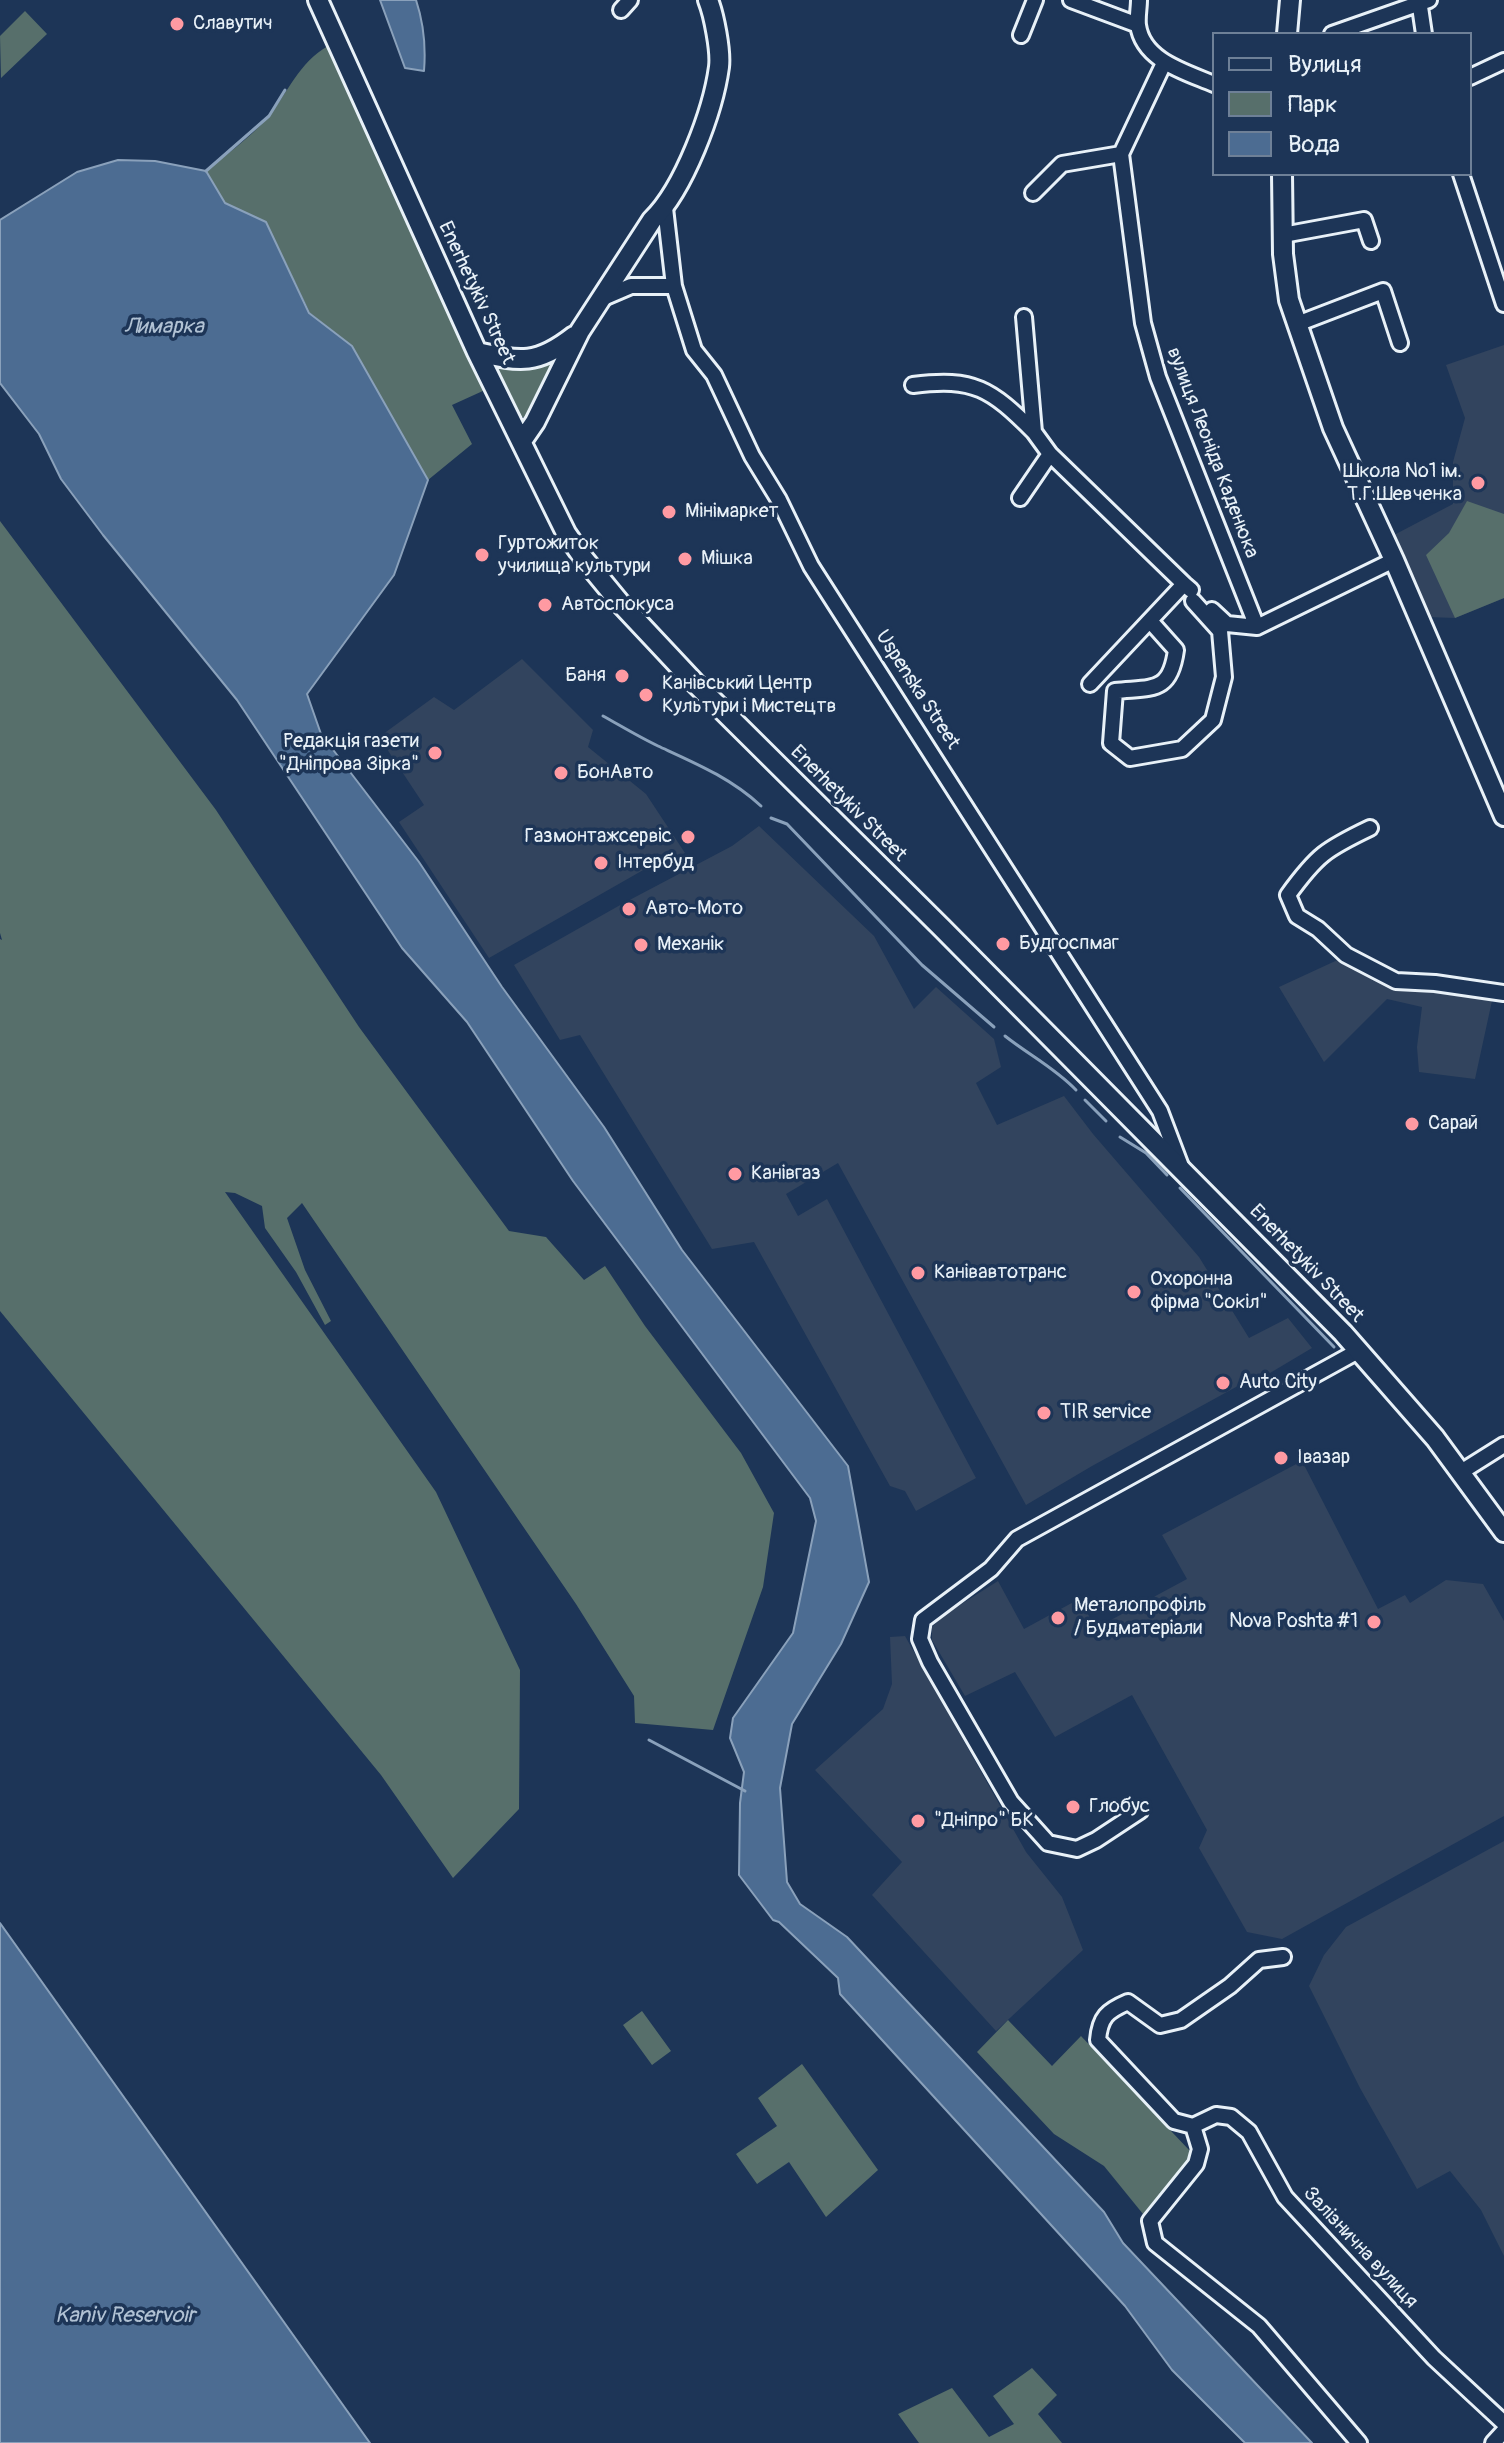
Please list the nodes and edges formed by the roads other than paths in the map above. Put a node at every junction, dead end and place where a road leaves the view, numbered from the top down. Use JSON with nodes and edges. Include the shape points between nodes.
{"nodes":[{"id":1,"x":318,"y":0,"type":"edge"},
{"id":2,"x":708,"y":0,"type":"edge"},
{"id":3,"x":1035,"y":0,"type":"edge"},
{"id":4,"x":1071,"y":0,"type":"edge"},
{"id":5,"x":1139,"y":0,"type":"edge"},
{"id":6,"x":1290,"y":0,"type":"edge"},
{"id":7,"x":1422,"y":1,"type":"edge"},
{"id":8,"x":1138,"y":25,"type":"junction"},
{"id":9,"x":1287,"y":32,"type":"edge"},
{"id":10,"x":1337,"y":32,"type":"edge"},
{"id":11,"x":1424,"y":32,"type":"edge"},
{"id":12,"x":1021,"y":35,"type":"dead end"},
{"id":13,"x":1504,"y":61,"type":"edge"},
{"id":14,"x":1164,"y":63,"type":"junction"},
{"id":15,"x":1472,"y":76,"type":"edge"},
{"id":16,"x":1212,"y":83,"type":"edge"},
{"id":17,"x":1121,"y":154,"type":"junction"},
{"id":18,"x":1282,"y":176,"type":"edge"},
{"id":19,"x":1462,"y":176,"type":"edge"},
{"id":20,"x":1033,"y":193,"type":"dead end"},
{"id":21,"x":665,"y":208,"type":"junction"},
{"id":22,"x":1283,"y":235,"type":"junction"},
{"id":23,"x":1371,"y":241,"type":"dead end"},
{"id":24,"x":674,"y":286,"type":"junction"},
{"id":25,"x":603,"y":298,"type":"junction"},
{"id":26,"x":1504,"y":304,"type":"edge"},
{"id":27,"x":1024,"y":317,"type":"dead end"},
{"id":28,"x":1297,"y":324,"type":"junction"},
{"id":29,"x":580,"y":331,"type":"junction"},
{"id":30,"x":1400,"y":343,"type":"dead end"},
{"id":31,"x":477,"y":352,"type":"junction"},
{"id":32,"x":913,"y":385,"type":"dead end"},
{"id":33,"x":1034,"y":432,"type":"junction"},
{"id":34,"x":522,"y":441,"type":"junction"},
{"id":35,"x":1050,"y":454,"type":"junction"},
{"id":36,"x":1020,"y":498,"type":"dead end"},
{"id":37,"x":1394,"y":560,"type":"junction"},
{"id":38,"x":1184,"y":584,"type":"junction"},
{"id":39,"x":1193,"y":601,"type":"dead end"},
{"id":40,"x":1151,"y":622,"type":"junction"},
{"id":41,"x":1257,"y":627,"type":"junction"},
{"id":42,"x":1112,"y":662,"type":"junction"},
{"id":43,"x":1090,"y":684,"type":"dead end"},
{"id":44,"x":1115,"y":691,"type":"junction"},
{"id":45,"x":1504,"y":816,"type":"edge"},
{"id":46,"x":1370,"y":828,"type":"dead end"},
{"id":47,"x":1504,"y":993,"type":"edge"},
{"id":48,"x":1183,"y":1169,"type":"junction"},
{"id":49,"x":1358,"y":1351,"type":"junction"},
{"id":50,"x":1504,"y":1445,"type":"edge"},
{"id":51,"x":1461,"y":1472,"type":"junction"},
{"id":52,"x":1504,"y":1532,"type":"edge"},
{"id":53,"x":1140,"y":1811,"type":"dead end"},
{"id":54,"x":1283,"y":1957,"type":"dead end"},
{"id":55,"x":1193,"y":2126,"type":"junction"},
{"id":56,"x":1504,"y":2423,"type":"edge"},
{"id":57,"x":1504,"y":2431,"type":"edge"},
{"id":58,"x":1359,"y":2443,"type":"edge"},
{"id":59,"x":1493,"y":2443,"type":"edge"}],
"edges":[{"from":1,"to":31,"type":"main road","name":"Enerhetykiv Street"},
{"from":2,"to":21,"type":"main road","via":[[720,64],[706,126]]},
{"from":3,"to":12,"type":"street"},
{"from":4,"to":8,"type":"street"},
{"from":5,"to":8,"type":"street"},
{"from":6,"to":9,"type":"main road"},
{"from":7,"to":10,"type":"street"},
{"from":7,"to":11,"type":"street"},
{"from":8,"to":14,"type":"street","via":[[1143,42]]},
{"from":13,"to":15,"type":"street"},
{"from":14,"to":16,"type":"street"},
{"from":14,"to":17,"type":"street"},
{"from":17,"to":20,"type":"street","via":[[1062,164]]},
{"from":17,"to":41,"type":"street","name":"вулиця Леоніда Каденюка","via":[[1143,323],[1158,377]]},
{"from":18,"to":22,"type":"main road"},
{"from":19,"to":26,"type":"street"},
{"from":21,"to":24,"type":"street","name":"Uspenska Street"},
{"from":21,"to":25,"type":"main road"},
{"from":22,"to":23,"type":"street","via":[[1364,220]]},
{"from":22,"to":28,"type":"main road","via":[[1289,300]]},
{"from":24,"to":25,"type":"street","via":[[631,286]]},
{"from":24,"to":48,"type":"street","name":"Uspenska Street","via":[[694,350],[714,375],[811,566],[1160,1111]]},
{"from":25,"to":29,"type":"main road"},
{"from":27,"to":33,"type":"street"},
{"from":28,"to":30,"type":"street","via":[[1383,291]]},
{"from":28,"to":37,"type":"main road","via":[[1333,428]]},
{"from":29,"to":31,"type":"main road","via":[[554,351],[519,361]]},
{"from":29,"to":34,"type":"main road"},
{"from":31,"to":34,"type":"main road","name":"Enerhetykiv Street"},
{"from":32,"to":33,"type":"street","via":[[947,380],[980,387]]},
{"from":33,"to":35,"type":"street"},
{"from":34,"to":48,"type":"main road","name":"Enerhetykiv Street","via":[[566,533],[621,604]]},
{"from":35,"to":36,"type":"street"},
{"from":35,"to":38,"type":"street"},
{"from":37,"to":41,"type":"street"},
{"from":37,"to":45,"type":"main road"},
{"from":38,"to":40,"type":"street"},
{"from":38,"to":41,"type":"street","via":[[1227,624]]},
{"from":39,"to":44,"type":"street","via":[[1220,631],[1224,677],[1213,720],[1182,749],[1130,758],[1111,743]]},
{"from":40,"to":42,"type":"street"},
{"from":40,"to":44,"type":"street","via":[[1176,650],[1173,672],[1157,687]]},
{"from":42,"to":43,"type":"street"},
{"from":42,"to":44,"type":"street"},
{"from":46,"to":47,"type":"street","via":[[1328,848],[1309,865],[1288,895],[1297,916],[1346,955],[1396,981]]},
{"from":48,"to":49,"type":"main road","name":"Enerhetykiv Street"},
{"from":49,"to":51,"type":"main road","name":"Enerhetykiv Street"},
{"from":49,"to":53,"type":"street","via":[[1017,1539],[991,1569],[923,1620],[920,1639],[930,1662],[1011,1802],[1048,1843],[1077,1849]]},
{"from":50,"to":51,"type":"street"},
{"from":51,"to":52,"type":"main road","name":"Enerhetykiv Street"},
{"from":54,"to":55,"type":"street","via":[[1259,1960],[1181,2020],[1160,2025],[1128,2002],[1100,2020],[1098,2040],[1174,2121]]},
{"from":55,"to":56,"type":"street","name":"Залізнична вулиця","via":[[1216,2115],[1231,2117],[1249,2132],[1285,2197],[1434,2358]]},
{"from":55,"to":58,"type":"street","via":[[1200,2149],[1196,2164],[1150,2221],[1155,2243],[1259,2326]]},
{"from":57,"to":59,"type":"street"}]}
